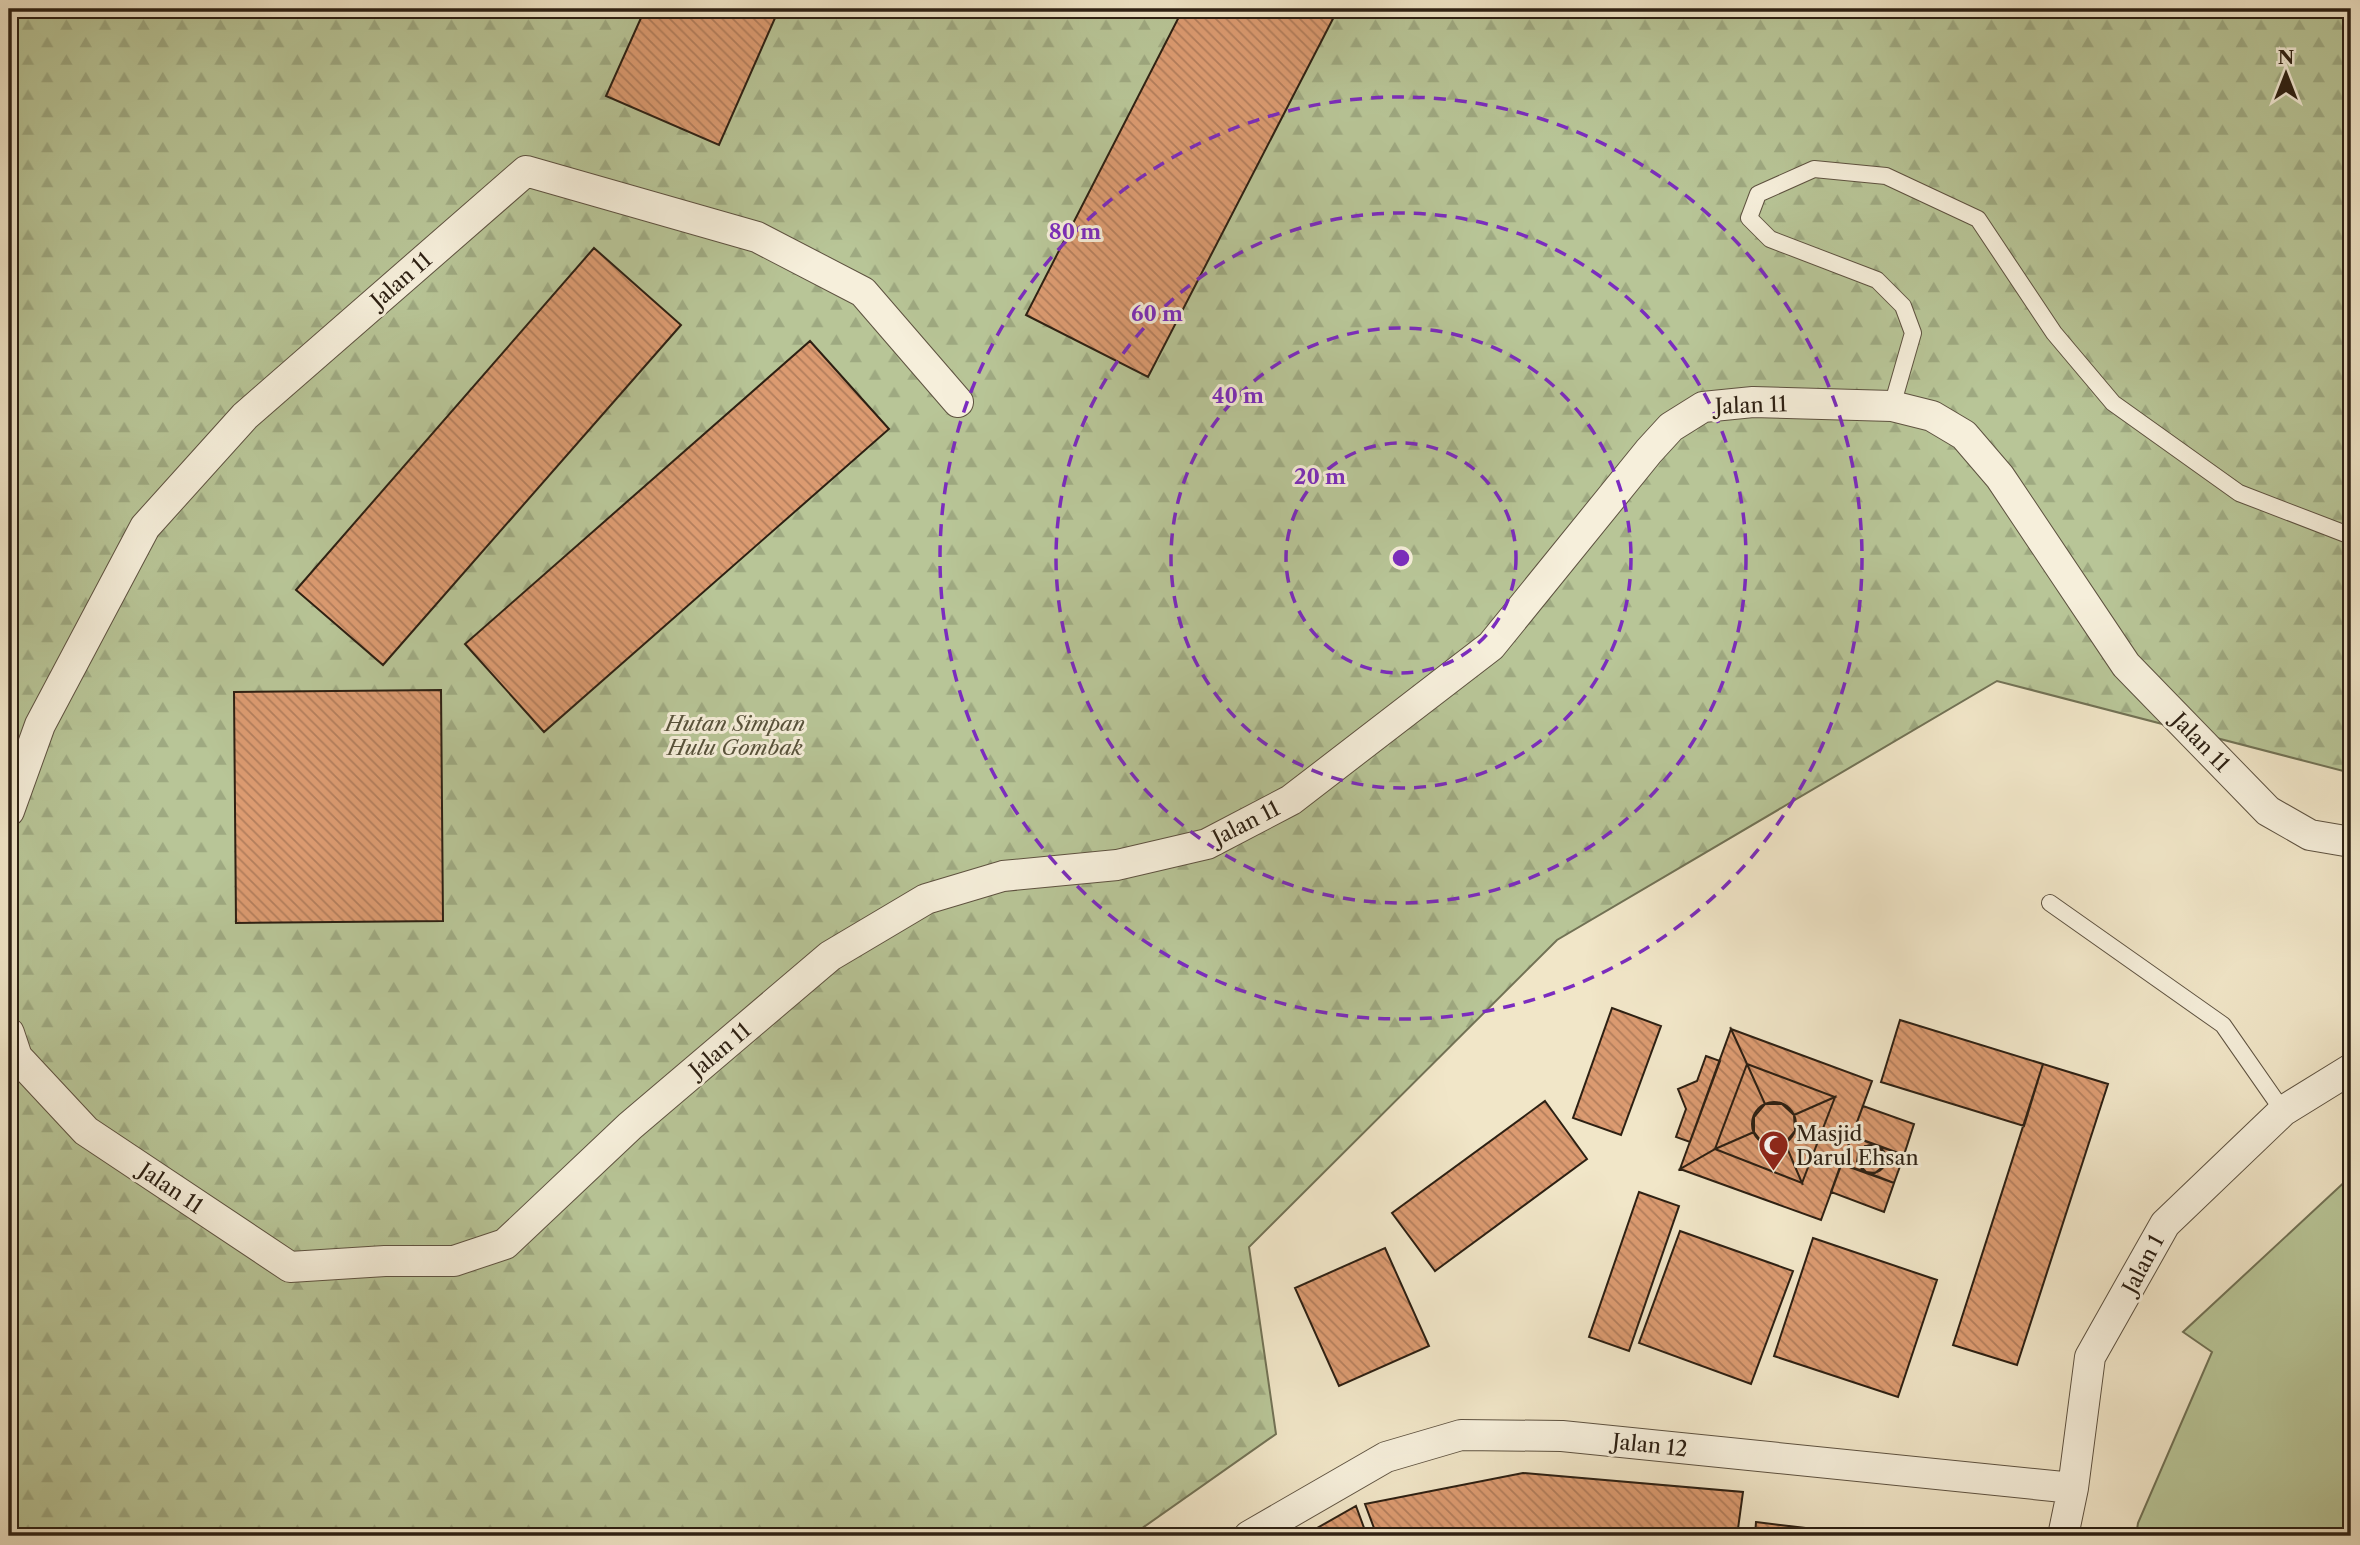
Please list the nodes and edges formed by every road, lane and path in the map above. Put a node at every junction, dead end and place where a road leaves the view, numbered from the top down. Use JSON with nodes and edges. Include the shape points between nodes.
{"nodes":[{"id":1,"x":958,"y":402,"type":"dead end"},
{"id":2,"x":1892,"y":406,"type":"junction"},
{"id":3,"x":2351,"y":536,"type":"edge"},
{"id":4,"x":9,"y":811,"type":"edge"},
{"id":5,"x":2351,"y":842,"type":"edge"},
{"id":6,"x":2050,"y":903,"type":"dead end"},
{"id":7,"x":9,"y":1033,"type":"edge"},
{"id":8,"x":2351,"y":1069,"type":"edge"},
{"id":9,"x":2283,"y":1111,"type":"junction"},
{"id":10,"x":2073,"y":1488,"type":"junction"},
{"id":11,"x":1249,"y":1536,"type":"edge"},
{"id":12,"x":2063,"y":1536,"type":"edge"}],
"edges":[{"from":1,"to":4,"type":"street","name":"Jalan 11","via":[[863,292],[757,237],[526,171],[245,416],[145,527],[40,725]]},
{"from":2,"to":3,"type":"lane","via":[[1913,333],[1903,306],[1877,280],[1770,240],[1749,218],[1758,194],[1814,169],[1886,176],[1978,219],[2054,333],[2113,403],[2239,494]]},
{"from":2,"to":5,"type":"street","name":"Jalan 11","via":[[1932,416],[1964,435],[2000,477],[2126,665],[2268,811],[2310,835]]},
{"from":2,"to":7,"type":"street","name":"Jalan 11","via":[[1753,402],[1703,407],[1671,427],[1649,451],[1492,646],[1291,800],[1207,844],[1117,865],[1003,876],[926,899],[830,956],[630,1126],[505,1244],[454,1261],[290,1267],[86,1131],[17,1058]]},
{"from":6,"to":9,"type":"lane","via":[[2224,1025]]},
{"from":8,"to":9,"type":"street","name":"Jalan 1"},
{"from":9,"to":10,"type":"street","name":"Jalan 1","via":[[2165,1224],[2090,1357]]},
{"from":10,"to":11,"type":"street","name":"Jalan 12","via":[[1562,1436],[1461,1435],[1386,1457]]},
{"from":10,"to":12,"type":"street","name":"Jalan 1"}]}
